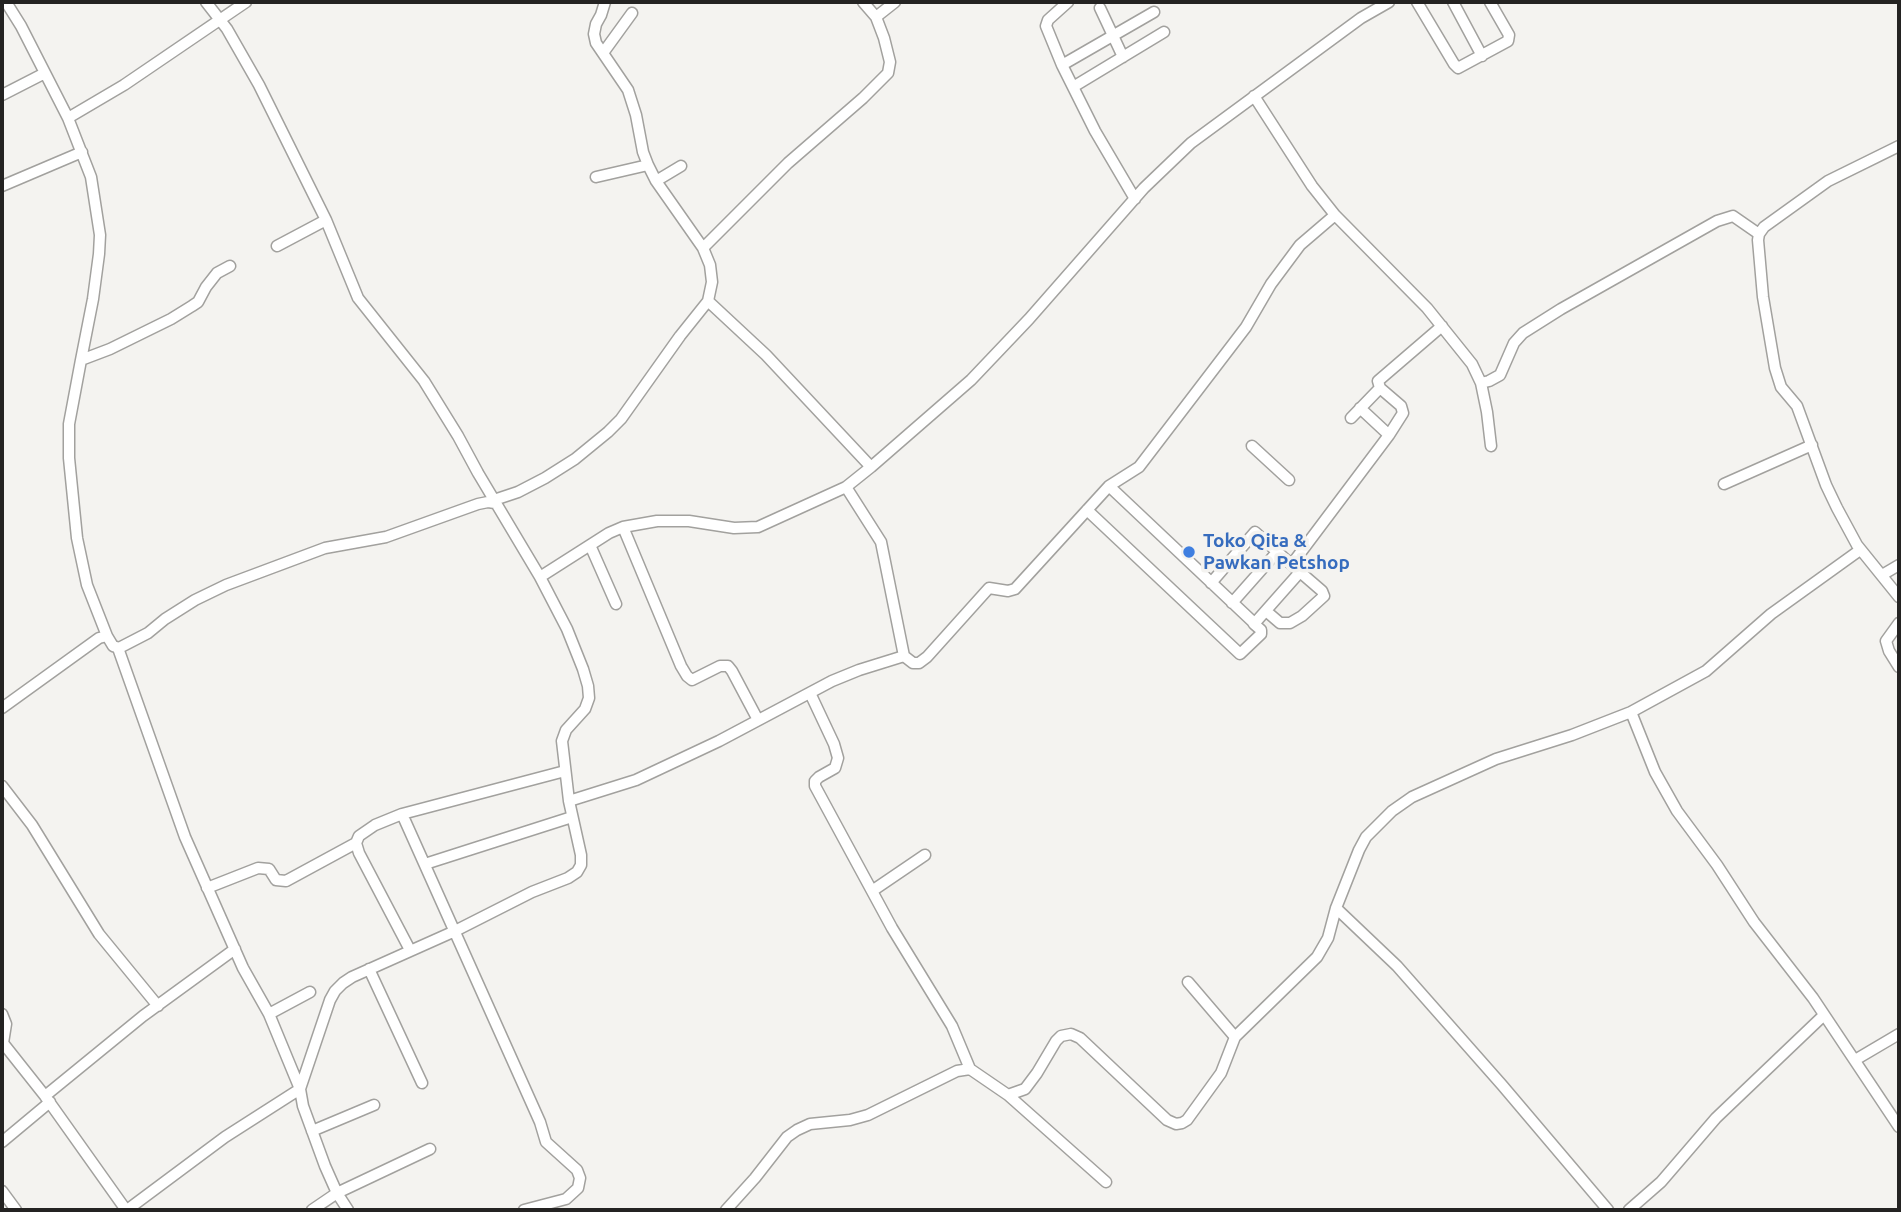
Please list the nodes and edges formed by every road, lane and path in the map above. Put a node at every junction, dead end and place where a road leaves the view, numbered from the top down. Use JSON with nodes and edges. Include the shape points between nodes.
{"nodes":[{"id":1,"x":6,"y":2,"type":"edge"},
{"id":2,"x":206,"y":2,"type":"edge"},
{"id":3,"x":246,"y":2,"type":"edge"},
{"id":4,"x":605,"y":2,"type":"edge"},
{"id":5,"x":863,"y":2,"type":"edge"},
{"id":6,"x":895,"y":2,"type":"edge"},
{"id":7,"x":1068,"y":2,"type":"edge"},
{"id":8,"x":1389,"y":2,"type":"edge"},
{"id":9,"x":1417,"y":2,"type":"edge"},
{"id":10,"x":1453,"y":2,"type":"edge"},
{"id":11,"x":1490,"y":2,"type":"edge"},
{"id":12,"x":1100,"y":8,"type":"dead end"},
{"id":13,"x":1154,"y":12,"type":"dead end"},
{"id":14,"x":632,"y":13,"type":"dead end"},
{"id":15,"x":876,"y":17,"type":"junction"},
{"id":16,"x":221,"y":20,"type":"junction"},
{"id":17,"x":1164,"y":32,"type":"dead end"},
{"id":18,"x":1114,"y":35,"type":"junction"},
{"id":19,"x":603,"y":53,"type":"junction"},
{"id":20,"x":1482,"y":56,"type":"junction"},
{"id":21,"x":1123,"y":57,"type":"junction"},
{"id":22,"x":1062,"y":65,"type":"junction"},
{"id":23,"x":45,"y":74,"type":"junction"},
{"id":24,"x":1073,"y":86,"type":"junction"},
{"id":25,"x":2,"y":95,"type":"edge"},
{"id":26,"x":1254,"y":96,"type":"junction"},
{"id":27,"x":68,"y":118,"type":"junction"},
{"id":28,"x":1899,"y":146,"type":"edge"},
{"id":29,"x":82,"y":152,"type":"junction"},
{"id":30,"x":648,"y":165,"type":"junction"},
{"id":31,"x":681,"y":166,"type":"dead end"},
{"id":32,"x":596,"y":177,"type":"dead end"},
{"id":33,"x":656,"y":181,"type":"junction"},
{"id":34,"x":2,"y":186,"type":"edge"},
{"id":35,"x":1135,"y":199,"type":"junction"},
{"id":36,"x":1335,"y":215,"type":"junction"},
{"id":37,"x":327,"y":220,"type":"junction"},
{"id":38,"x":1759,"y":234,"type":"junction"},
{"id":39,"x":277,"y":246,"type":"dead end"},
{"id":40,"x":703,"y":248,"type":"junction"},
{"id":41,"x":230,"y":266,"type":"dead end"},
{"id":42,"x":708,"y":301,"type":"junction"},
{"id":43,"x":1442,"y":326,"type":"junction"},
{"id":44,"x":81,"y":360,"type":"junction"},
{"id":45,"x":1477,"y":373,"type":"junction"},
{"id":46,"x":1380,"y":388,"type":"junction"},
{"id":47,"x":1360,"y":408,"type":"junction"},
{"id":48,"x":1351,"y":418,"type":"dead end"},
{"id":49,"x":1389,"y":435,"type":"junction"},
{"id":50,"x":1812,"y":445,"type":"junction"},
{"id":51,"x":1252,"y":446,"type":"dead end"},
{"id":52,"x":1491,"y":446,"type":"dead end"},
{"id":53,"x":871,"y":467,"type":"junction"},
{"id":54,"x":1289,"y":480,"type":"dead end"},
{"id":55,"x":1724,"y":484,"type":"dead end"},
{"id":56,"x":1109,"y":486,"type":"junction"},
{"id":57,"x":846,"y":487,"type":"junction"},
{"id":58,"x":495,"y":502,"type":"junction"},
{"id":59,"x":1087,"y":510,"type":"junction"},
{"id":60,"x":623,"y":527,"type":"junction"},
{"id":61,"x":590,"y":545,"type":"junction"},
{"id":62,"x":1860,"y":550,"type":"junction"},
{"id":63,"x":1278,"y":551,"type":"junction"},
{"id":64,"x":1899,"y":565,"type":"edge"},
{"id":65,"x":1296,"y":568,"type":"junction"},
{"id":66,"x":1882,"y":575,"type":"junction"},
{"id":67,"x":540,"y":577,"type":"junction"},
{"id":68,"x":1211,"y":583,"type":"junction"},
{"id":69,"x":1899,"y":597,"type":"edge"},
{"id":70,"x":1232,"y":603,"type":"junction"},
{"id":71,"x":616,"y":604,"type":"dead end"},
{"id":72,"x":1266,"y":611,"type":"junction"},
{"id":73,"x":1899,"y":623,"type":"edge"},
{"id":74,"x":1254,"y":624,"type":"junction"},
{"id":75,"x":107,"y":636,"type":"junction"},
{"id":76,"x":118,"y":648,"type":"junction"},
{"id":77,"x":904,"y":656,"type":"junction"},
{"id":78,"x":1899,"y":667,"type":"edge"},
{"id":79,"x":810,"y":693,"type":"junction"},
{"id":80,"x":2,"y":708,"type":"edge"},
{"id":81,"x":1631,"y":712,"type":"junction"},
{"id":82,"x":758,"y":720,"type":"junction"},
{"id":83,"x":565,"y":771,"type":"junction"},
{"id":84,"x":2,"y":786,"type":"edge"},
{"id":85,"x":569,"y":801,"type":"junction"},
{"id":86,"x":402,"y":814,"type":"junction"},
{"id":87,"x":572,"y":817,"type":"junction"},
{"id":88,"x":356,"y":843,"type":"junction"},
{"id":89,"x":925,"y":855,"type":"dead end"},
{"id":90,"x":425,"y":864,"type":"junction"},
{"id":91,"x":207,"y":888,"type":"junction"},
{"id":92,"x":872,"y":891,"type":"junction"},
{"id":93,"x":1336,"y":908,"type":"junction"},
{"id":94,"x":454,"y":930,"type":"junction"},
{"id":95,"x":235,"y":949,"type":"junction"},
{"id":96,"x":410,"y":950,"type":"junction"},
{"id":97,"x":369,"y":969,"type":"junction"},
{"id":98,"x":1188,"y":982,"type":"dead end"},
{"id":99,"x":310,"y":992,"type":"dead end"},
{"id":100,"x":158,"y":1006,"type":"junction"},
{"id":101,"x":2,"y":1014,"type":"edge"},
{"id":102,"x":269,"y":1014,"type":"junction"},
{"id":103,"x":1824,"y":1014,"type":"junction"},
{"id":104,"x":1899,"y":1034,"type":"edge"},
{"id":105,"x":1234,"y":1037,"type":"junction"},
{"id":106,"x":1855,"y":1060,"type":"junction"},
{"id":107,"x":970,"y":1069,"type":"junction"},
{"id":108,"x":422,"y":1083,"type":"dead end"},
{"id":109,"x":300,"y":1089,"type":"junction"},
{"id":110,"x":1008,"y":1096,"type":"junction"},
{"id":111,"x":48,"y":1099,"type":"junction"},
{"id":112,"x":374,"y":1105,"type":"dead end"},
{"id":113,"x":1899,"y":1127,"type":"edge"},
{"id":114,"x":312,"y":1132,"type":"junction"},
{"id":115,"x":2,"y":1142,"type":"edge"},
{"id":116,"x":430,"y":1149,"type":"dead end"},
{"id":117,"x":1106,"y":1182,"type":"dead end"},
{"id":118,"x":2,"y":1191,"type":"edge"},
{"id":119,"x":337,"y":1193,"type":"junction"},
{"id":120,"x":16,"y":1210,"type":"edge"},
{"id":121,"x":126,"y":1210,"type":"edge"},
{"id":122,"x":312,"y":1210,"type":"edge"},
{"id":123,"x":348,"y":1210,"type":"edge"},
{"id":124,"x":524,"y":1210,"type":"edge"},
{"id":125,"x":726,"y":1210,"type":"edge"},
{"id":126,"x":1608,"y":1210,"type":"edge"},
{"id":127,"x":1629,"y":1210,"type":"edge"}],
"edges":[{"from":1,"to":23,"type":"street"},
{"from":2,"to":16,"type":"street"},
{"from":3,"to":16,"type":"street"},
{"from":4,"to":19,"type":"street","via":[[594,34]]},
{"from":5,"to":15,"type":"street"},
{"from":6,"to":15,"type":"street"},
{"from":7,"to":22,"type":"street","via":[[1046,24]]},
{"from":8,"to":26,"type":"street"},
{"from":9,"to":20,"type":"street","via":[[1456,67]]},
{"from":10,"to":20,"type":"street"},
{"from":11,"to":20,"type":"street","via":[[1509,38]]},
{"from":12,"to":18,"type":"street"},
{"from":13,"to":18,"type":"street"},
{"from":14,"to":19,"type":"street"},
{"from":15,"to":40,"type":"street","via":[[890,62],[888,73]]},
{"from":16,"to":27,"type":"street"},
{"from":16,"to":37,"type":"street"},
{"from":17,"to":21,"type":"street"},
{"from":18,"to":21,"type":"street"},
{"from":18,"to":22,"type":"street"},
{"from":19,"to":30,"type":"street","via":[[632,99]]},
{"from":21,"to":24,"type":"street"},
{"from":22,"to":24,"type":"street"},
{"from":23,"to":25,"type":"street"},
{"from":23,"to":27,"type":"street"},
{"from":24,"to":35,"type":"street"},
{"from":26,"to":35,"type":"street","via":[[1191,143]]},
{"from":26,"to":36,"type":"street"},
{"from":27,"to":29,"type":"street"},
{"from":28,"to":38,"type":"street","via":[[1828,181]]},
{"from":29,"to":34,"type":"street"},
{"from":29,"to":44,"type":"street","via":[[100,235]]},
{"from":30,"to":32,"type":"street"},
{"from":30,"to":33,"type":"street"},
{"from":31,"to":33,"type":"street"},
{"from":33,"to":40,"type":"street"},
{"from":35,"to":53,"type":"street","via":[[971,380]]},
{"from":36,"to":43,"type":"street"},
{"from":36,"to":56,"type":"street","via":[[1300,245],[1245,327],[1139,467]]},
{"from":37,"to":39,"type":"street"},
{"from":37,"to":58,"type":"street","via":[[358,298],[424,381]]},
{"from":38,"to":45,"type":"street","via":[[1733,216],[1717,221],[1523,333],[1500,375],[1489,381]]},
{"from":38,"to":50,"type":"street","via":[[1775,368]]},
{"from":40,"to":42,"type":"street","via":[[712,282]]},
{"from":41,"to":44,"type":"street","via":[[212,278],[192,306]]},
{"from":42,"to":53,"type":"street","via":[[766,355]]},
{"from":42,"to":58,"type":"street","via":[[608,432],[545,478]]},
{"from":43,"to":45,"type":"street"},
{"from":43,"to":46,"type":"street","via":[[1378,381]]},
{"from":44,"to":75,"type":"street","via":[[69,424],[69,458],[87,585]]},
{"from":45,"to":52,"type":"street"},
{"from":46,"to":47,"type":"street"},
{"from":46,"to":49,"type":"street","via":[[1403,411]]},
{"from":47,"to":48,"type":"street"},
{"from":47,"to":49,"type":"street"},
{"from":49,"to":65,"type":"street"},
{"from":50,"to":55,"type":"street"},
{"from":50,"to":62,"type":"street","via":[[1836,508]]},
{"from":51,"to":54,"type":"street"},
{"from":53,"to":57,"type":"street"},
{"from":56,"to":59,"type":"street"},
{"from":56,"to":68,"type":"street"},
{"from":57,"to":60,"type":"street","via":[[758,527],[689,521]]},
{"from":57,"to":77,"type":"street","via":[[881,542]]},
{"from":58,"to":67,"type":"street"},
{"from":58,"to":76,"type":"street","via":[[386,537],[325,548],[235,582],[195,600]]},
{"from":59,"to":74,"type":"street","via":[[1240,654],[1261,634]]},
{"from":59,"to":77,"type":"street","via":[[1015,589],[989,588],[927,657],[913,663]]},
{"from":60,"to":61,"type":"street"},
{"from":60,"to":82,"type":"street","via":[[687,676],[692,680],[728,666]]},
{"from":61,"to":67,"type":"street"},
{"from":61,"to":71,"type":"street"},
{"from":62,"to":66,"type":"street"},
{"from":62,"to":81,"type":"street","via":[[1771,614],[1706,670]]},
{"from":63,"to":65,"type":"street"},
{"from":63,"to":68,"type":"street","via":[[1255,533]]},
{"from":63,"to":70,"type":"street"},
{"from":64,"to":66,"type":"street"},
{"from":65,"to":72,"type":"street"},
{"from":65,"to":72,"type":"street","via":[[1324,596],[1290,623],[1280,623]]},
{"from":66,"to":69,"type":"street"},
{"from":67,"to":83,"type":"street","via":[[567,629],[588,686],[588,704],[562,741]]},
{"from":68,"to":70,"type":"street"},
{"from":70,"to":74,"type":"street"},
{"from":72,"to":74,"type":"street"},
{"from":73,"to":78,"type":"street","via":[[1886,640]]},
{"from":75,"to":76,"type":"street"},
{"from":75,"to":80,"type":"street"},
{"from":76,"to":91,"type":"street"},
{"from":77,"to":79,"type":"street"},
{"from":79,"to":82,"type":"street"},
{"from":79,"to":92,"type":"street","via":[[838,758],[835,768],[819,777],[815,786]]},
{"from":81,"to":93,"type":"street","via":[[1496,759],[1412,797],[1366,837]]},
{"from":81,"to":103,"type":"street","via":[[1655,772],[1677,811]]},
{"from":82,"to":85,"type":"street","via":[[636,780]]},
{"from":83,"to":85,"type":"street"},
{"from":83,"to":86,"type":"street"},
{"from":84,"to":100,"type":"street","via":[[32,825],[99,934]]},
{"from":85,"to":87,"type":"street"},
{"from":86,"to":88,"type":"street","via":[[365,831]]},
{"from":86,"to":90,"type":"street"},
{"from":87,"to":90,"type":"street"},
{"from":87,"to":94,"type":"street","via":[[582,860],[577,872]]},
{"from":88,"to":91,"type":"street","via":[[286,881],[276,880],[269,869],[258,868]]},
{"from":88,"to":96,"type":"street"},
{"from":89,"to":92,"type":"street"},
{"from":90,"to":94,"type":"street"},
{"from":91,"to":95,"type":"street"},
{"from":92,"to":107,"type":"street","via":[[952,1026]]},
{"from":93,"to":105,"type":"street","via":[[1317,957]]},
{"from":93,"to":126,"type":"street","via":[[1396,965]]},
{"from":94,"to":96,"type":"street"},
{"from":94,"to":124,"type":"street","via":[[546,1142],[580,1178],[578,1188],[566,1199]]},
{"from":95,"to":100,"type":"street"},
{"from":95,"to":102,"type":"street"},
{"from":96,"to":97,"type":"street"},
{"from":97,"to":108,"type":"street"},
{"from":97,"to":109,"type":"street","via":[[335,991]]},
{"from":98,"to":105,"type":"street"},
{"from":99,"to":102,"type":"street"},
{"from":100,"to":111,"type":"street"},
{"from":101,"to":111,"type":"street","via":[[6,1024],[3,1043]]},
{"from":102,"to":109,"type":"street"},
{"from":103,"to":106,"type":"street"},
{"from":103,"to":127,"type":"street"},
{"from":104,"to":106,"type":"street"},
{"from":105,"to":110,"type":"street","via":[[1221,1073],[1182,1123],[1167,1120],[1071,1034],[1056,1041],[1025,1089]]},
{"from":106,"to":113,"type":"street"},
{"from":107,"to":110,"type":"street"},
{"from":107,"to":125,"type":"street","via":[[957,1071],[868,1115],[797,1130]]},
{"from":109,"to":114,"type":"street"},
{"from":109,"to":121,"type":"street","via":[[225,1136]]},
{"from":110,"to":117,"type":"street"},
{"from":111,"to":115,"type":"street"},
{"from":111,"to":121,"type":"street"},
{"from":112,"to":114,"type":"street"},
{"from":114,"to":119,"type":"street"},
{"from":116,"to":119,"type":"street"},
{"from":118,"to":120,"type":"street"},
{"from":119,"to":122,"type":"street"},
{"from":119,"to":123,"type":"street"}]}
